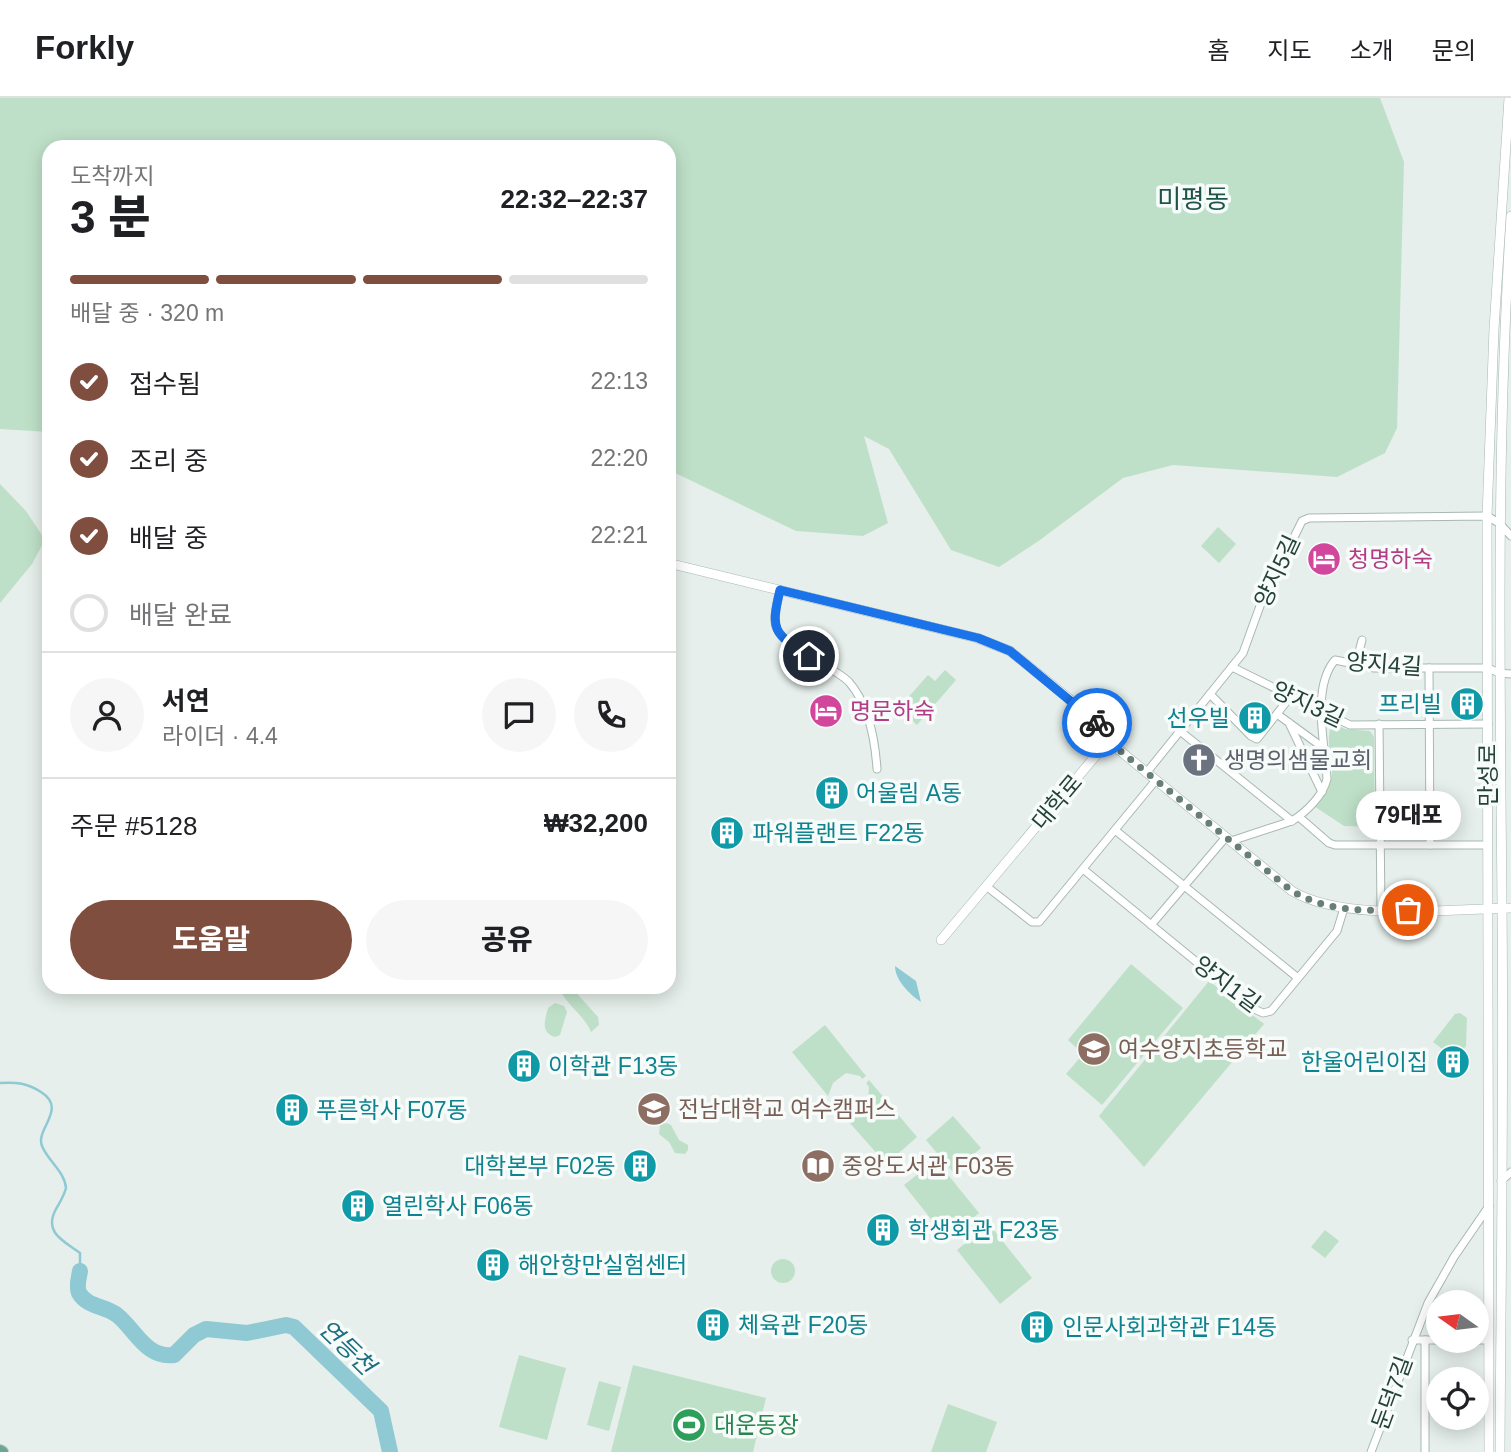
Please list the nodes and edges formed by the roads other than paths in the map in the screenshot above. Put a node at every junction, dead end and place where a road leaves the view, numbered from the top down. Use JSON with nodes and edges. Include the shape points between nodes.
{"nodes":[{"id":1,"x":1509,"y":98,"type":"edge"},
{"id":2,"x":1511,"y":216,"type":"edge"},
{"id":3,"x":1503,"y":330,"type":"edge"},
{"id":4,"x":1487,"y":516,"type":"junction"},
{"id":5,"x":1499,"y":523,"type":"junction"},
{"id":6,"x":1511,"y":536,"type":"edge"},
{"id":7,"x":676,"y":565,"type":"edge"},
{"id":8,"x":780,"y":590,"type":"junction"},
{"id":9,"x":1362,"y":640,"type":"dead end"},
{"id":10,"x":1356,"y":664,"type":"junction"},
{"id":11,"x":1232,"y":667,"type":"junction"},
{"id":12,"x":1429,"y":668,"type":"junction"},
{"id":13,"x":1488,"y":668,"type":"junction"},
{"id":14,"x":1499,"y":673,"type":"junction"},
{"id":15,"x":1511,"y":674,"type":"edge"},
{"id":16,"x":1210,"y":694,"type":"junction"},
{"id":17,"x":1291,"y":696,"type":"junction"},
{"id":18,"x":1322,"y":712,"type":"junction"},
{"id":19,"x":1277,"y":715,"type":"junction"},
{"id":20,"x":1289,"y":723,"type":"junction"},
{"id":21,"x":1379,"y":724,"type":"junction"},
{"id":22,"x":1488,"y":724,"type":"junction"},
{"id":23,"x":1429,"y":725,"type":"junction"},
{"id":24,"x":1180,"y":731,"type":"junction"},
{"id":25,"x":1108,"y":741,"type":"junction"},
{"id":26,"x":1325,"y":749,"type":"junction"},
{"id":27,"x":877,"y":768,"type":"dead end"},
{"id":28,"x":1146,"y":772,"type":"junction"},
{"id":29,"x":1156,"y":780,"type":"junction"},
{"id":30,"x":1322,"y":792,"type":"junction"},
{"id":31,"x":1299,"y":817,"type":"junction"},
{"id":32,"x":1292,"y":821,"type":"junction"},
{"id":33,"x":1115,"y":830,"type":"junction"},
{"id":34,"x":1229,"y":839,"type":"junction"},
{"id":35,"x":1430,"y":845,"type":"junction"},
{"id":36,"x":1487,"y":845,"type":"junction"},
{"id":37,"x":1381,"y":846,"type":"junction"},
{"id":38,"x":1083,"y":869,"type":"junction"},
{"id":39,"x":986,"y":886,"type":"junction"},
{"id":40,"x":1184,"y":886,"type":"junction"},
{"id":41,"x":1344,"y":908,"type":"junction"},
{"id":42,"x":1487,"y":908,"type":"junction"},
{"id":43,"x":1507,"y":908,"type":"edge"},
{"id":44,"x":1381,"y":910,"type":"junction"},
{"id":45,"x":1151,"y":925,"type":"junction"},
{"id":46,"x":941,"y":940,"type":"dead end"},
{"id":47,"x":1298,"y":978,"type":"junction"},
{"id":48,"x":1511,"y":1172,"type":"edge"},
{"id":49,"x":1501,"y":1181,"type":"junction"},
{"id":50,"x":1490,"y":1206,"type":"junction"},
{"id":51,"x":1412,"y":1340,"type":"junction"},
{"id":52,"x":1425,"y":1340,"type":"joint"},
{"id":53,"x":1489,"y":1340,"type":"edge"},
{"id":54,"x":1506,"y":1340,"type":"edge"},
{"id":55,"x":1489,"y":1353,"type":"edge"},
{"id":56,"x":1372,"y":1450,"type":"edge"},
{"id":57,"x":1425,"y":1452,"type":"edge"},
{"id":58,"x":1489,"y":1452,"type":"edge"},
{"id":59,"x":1500,"y":1452,"type":"edge"}],
"edges":[{"from":1,"to":3,"type":"street","name":"만성로"},
{"from":2,"to":3,"type":"street","name":"만성로"},
{"from":3,"to":4,"type":"street","name":"만성로"},
{"from":3,"to":5,"type":"street","name":"만성로"},
{"from":4,"to":5,"type":"street"},
{"from":4,"to":11,"type":"street","name":"양지5길","via":[[1302,521],[1260,606],[1243,653]]},
{"from":4,"to":13,"type":"street","name":"만성로"},
{"from":5,"to":6,"type":"street"},
{"from":5,"to":14,"type":"street","name":"만성로"},
{"from":7,"to":8,"type":"street"},
{"from":8,"to":25,"type":"street","via":[[1002,646],[1093,719]]},
{"from":8,"to":27,"type":"street","via":[[774,621],[777,631],[852,687],[873,734]]},
{"from":9,"to":10,"type":"street"},
{"from":10,"to":12,"type":"street","name":"양지4길"},
{"from":10,"to":18,"type":"street","name":"양지4길","via":[[1334,661],[1323,685]]},
{"from":11,"to":16,"type":"street","name":"양지5길"},
{"from":11,"to":17,"type":"street","name":"양지3길"},
{"from":12,"to":13,"type":"street","name":"양지4길"},
{"from":12,"to":23,"type":"street"},
{"from":13,"to":14,"type":"street"},
{"from":13,"to":22,"type":"street","name":"만성로"},
{"from":14,"to":15,"type":"street"},
{"from":14,"to":43,"type":"street","name":"만성로"},
{"from":16,"to":19,"type":"street","via":[[1255,739]]},
{"from":16,"to":24,"type":"street","name":"양지5길"},
{"from":17,"to":18,"type":"street","name":"양지3길"},
{"from":17,"to":19,"type":"street"},
{"from":18,"to":21,"type":"street","name":"양지3길","via":[[1350,725]]},
{"from":18,"to":26,"type":"street"},
{"from":19,"to":20,"type":"street"},
{"from":20,"to":26,"type":"street"},
{"from":20,"to":30,"type":"street"},
{"from":21,"to":23,"type":"street","name":"양지3길"},
{"from":21,"to":37,"type":"street"},
{"from":22,"to":23,"type":"street","name":"양지3길"},
{"from":22,"to":36,"type":"street","name":"만성로"},
{"from":23,"to":35,"type":"street"},
{"from":24,"to":28,"type":"street","name":"양지5길"},
{"from":24,"to":32,"type":"street"},
{"from":25,"to":28,"type":"street"},
{"from":25,"to":39,"type":"street","name":"대학로"},
{"from":26,"to":30,"type":"street","via":[[1327,779]]},
{"from":28,"to":29,"type":"street"},
{"from":29,"to":33,"type":"street"},
{"from":29,"to":34,"type":"street"},
{"from":30,"to":31,"type":"street"},
{"from":31,"to":32,"type":"street"},
{"from":31,"to":37,"type":"street","via":[[1332,844]]},
{"from":32,"to":34,"type":"street"},
{"from":33,"to":38,"type":"street"},
{"from":33,"to":40,"type":"street"},
{"from":34,"to":40,"type":"street"},
{"from":34,"to":41,"type":"street","via":[[1292,891]]},
{"from":35,"to":36,"type":"street"},
{"from":35,"to":37,"type":"street"},
{"from":36,"to":42,"type":"street","name":"만성로"},
{"from":37,"to":44,"type":"street"},
{"from":38,"to":39,"type":"street","via":[[1037,923]]},
{"from":38,"to":45,"type":"street","name":"양지1길"},
{"from":39,"to":46,"type":"street","name":"대학로"},
{"from":40,"to":45,"type":"street"},
{"from":40,"to":47,"type":"street"},
{"from":41,"to":44,"type":"street"},
{"from":41,"to":47,"type":"street","name":"양지1길","via":[[1337,931]]},
{"from":42,"to":43,"type":"street"},
{"from":42,"to":44,"type":"street"},
{"from":42,"to":50,"type":"street","name":"만성로"},
{"from":43,"to":49,"type":"street","name":"만성로"},
{"from":45,"to":47,"type":"street","name":"양지1길","via":[[1259,1012],[1271,1011]]},
{"from":48,"to":49,"type":"street"},
{"from":49,"to":54,"type":"street","name":"만성로"},
{"from":50,"to":51,"type":"street","name":"둔덕7길","via":[[1440,1279]]},
{"from":50,"to":53,"type":"street","name":"만성로"},
{"from":51,"to":52,"type":"street","name":"둔덕7길"},
{"from":51,"to":56,"type":"street","name":"둔덕7길"},
{"from":52,"to":57,"type":"street","name":"둔덕7길"},
{"from":54,"to":59,"type":"street","name":"만성로"},
{"from":55,"to":58,"type":"street","name":"만성로"}]}
